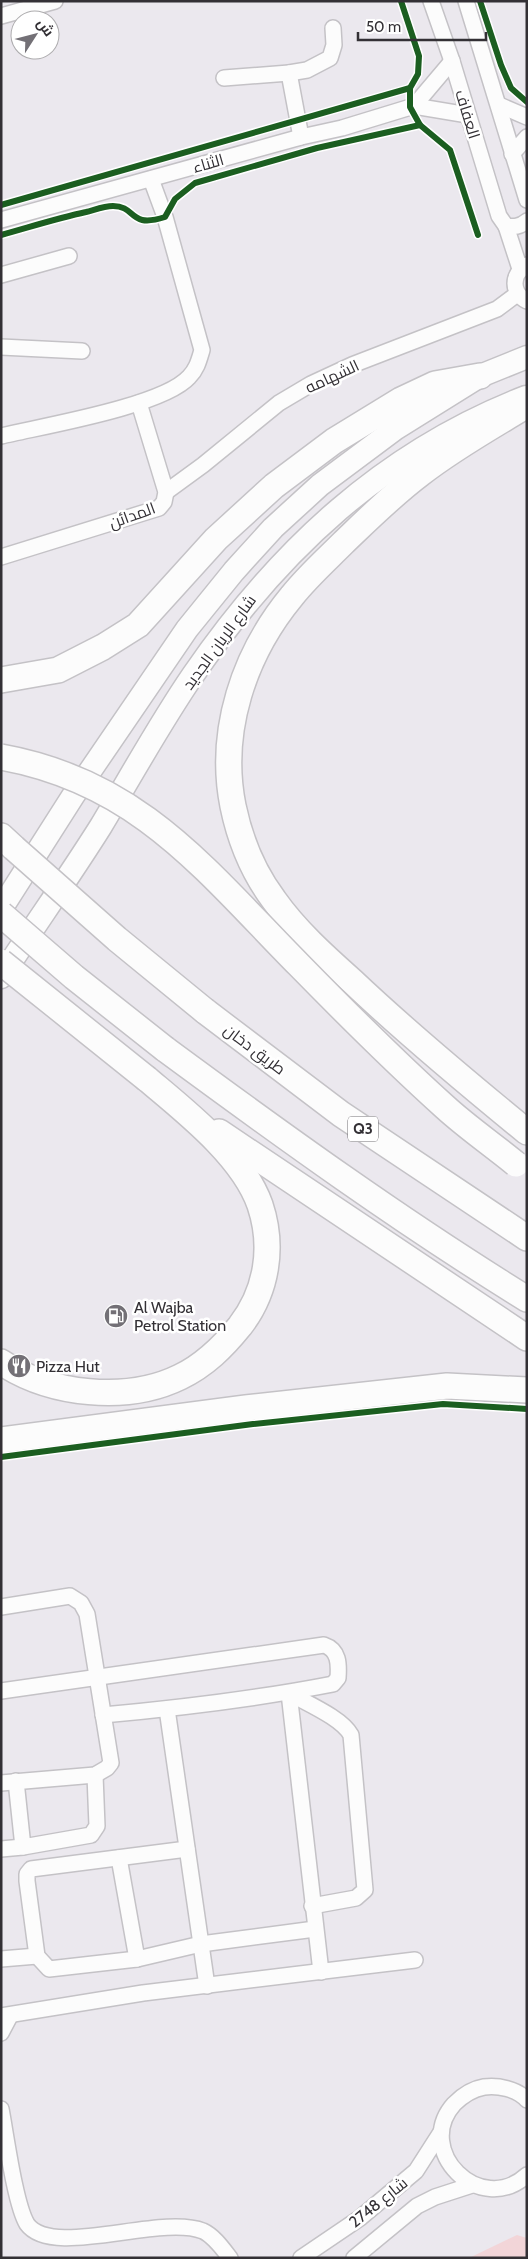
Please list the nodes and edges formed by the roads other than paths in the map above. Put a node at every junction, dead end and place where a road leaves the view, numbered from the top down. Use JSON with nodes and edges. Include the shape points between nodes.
{"nodes":[{"id":1,"x":55,"y":1,"type":"edge"},
{"id":2,"x":431,"y":1,"type":"edge"},
{"id":3,"x":466,"y":1,"type":"edge"},
{"id":4,"x":1,"y":16,"type":"edge"},
{"id":5,"x":333,"y":28,"type":"dead end"},
{"id":6,"x":452,"y":61,"type":"junction"},
{"id":7,"x":289,"y":74,"type":"junction"},
{"id":8,"x":224,"y":78,"type":"dead end"},
{"id":9,"x":499,"y":105,"type":"junction"},
{"id":10,"x":414,"y":106,"type":"junction"},
{"id":11,"x":468,"y":115,"type":"junction"},
{"id":12,"x":527,"y":117,"type":"edge"},
{"id":13,"x":301,"y":137,"type":"junction"},
{"id":14,"x":527,"y":137,"type":"edge"},
{"id":15,"x":512,"y":154,"type":"junction"},
{"id":16,"x":151,"y":178,"type":"junction"},
{"id":17,"x":527,"y":200,"type":"edge"},
{"id":18,"x":1,"y":220,"type":"edge"},
{"id":19,"x":527,"y":221,"type":"edge"},
{"id":20,"x":506,"y":226,"type":"junction"},
{"id":21,"x":69,"y":256,"type":"dead end"},
{"id":22,"x":523,"y":267,"type":"edge"},
{"id":23,"x":1,"y":275,"type":"edge"},
{"id":24,"x":522,"y":298,"type":"edge"},
{"id":25,"x":1,"y":347,"type":"edge"},
{"id":26,"x":82,"y":351,"type":"dead end"},
{"id":27,"x":527,"y":357,"type":"edge"},
{"id":28,"x":480,"y":376,"type":"junction"},
{"id":29,"x":527,"y":397,"type":"edge"},
{"id":30,"x":139,"y":403,"type":"junction"},
{"id":31,"x":527,"y":405,"type":"edge"},
{"id":32,"x":1,"y":436,"type":"edge"},
{"id":33,"x":166,"y":492,"type":"junction"},
{"id":34,"x":1,"y":557,"type":"edge"},
{"id":35,"x":1,"y":680,"type":"edge"},
{"id":36,"x":1,"y":757,"type":"edge"},
{"id":37,"x":8,"y":842,"type":"edge"},
{"id":38,"x":1,"y":909,"type":"edge"},
{"id":39,"x":1,"y":914,"type":"edge"},
{"id":40,"x":1,"y":962,"type":"edge"},
{"id":41,"x":1,"y":976,"type":"edge"},
{"id":42,"x":171,"y":1099,"type":"junction"},
{"id":43,"x":527,"y":1132,"type":"edge"},
{"id":44,"x":522,"y":1168,"type":"edge"},
{"id":45,"x":527,"y":1238,"type":"edge"},
{"id":46,"x":527,"y":1299,"type":"edge"},
{"id":47,"x":527,"y":1338,"type":"edge"},
{"id":48,"x":1,"y":1362,"type":"edge"},
{"id":49,"x":527,"y":1390,"type":"edge"},
{"id":50,"x":1,"y":1440,"type":"edge"},
{"id":51,"x":1,"y":1607,"type":"edge"},
{"id":52,"x":98,"y":1678,"type":"junction"},
{"id":53,"x":1,"y":1692,"type":"edge"},
{"id":54,"x":289,"y":1693,"type":"junction"},
{"id":55,"x":167,"y":1709,"type":"junction"},
{"id":56,"x":103,"y":1715,"type":"junction"},
{"id":57,"x":95,"y":1774,"type":"junction"},
{"id":58,"x":9,"y":1782,"type":"edge"},
{"id":59,"x":23,"y":1847,"type":"junction"},
{"id":60,"x":1,"y":1849,"type":"edge"},
{"id":61,"x":187,"y":1849,"type":"junction"},
{"id":62,"x":119,"y":1858,"type":"junction"},
{"id":63,"x":312,"y":1906,"type":"junction"},
{"id":64,"x":315,"y":1929,"type":"junction"},
{"id":65,"x":201,"y":1944,"type":"junction"},
{"id":66,"x":37,"y":1956,"type":"junction"},
{"id":67,"x":137,"y":1958,"type":"junction"},
{"id":68,"x":1,"y":1959,"type":"edge"},
{"id":69,"x":415,"y":1960,"type":"dead end"},
{"id":70,"x":321,"y":1972,"type":"junction"},
{"id":71,"x":207,"y":1986,"type":"junction"},
{"id":72,"x":5,"y":2016,"type":"edge"},
{"id":73,"x":1,"y":2033,"type":"edge"},
{"id":74,"x":527,"y":2083,"type":"edge"},
{"id":75,"x":506,"y":2088,"type":"junction"},
{"id":76,"x":527,"y":2100,"type":"edge"},
{"id":77,"x":1,"y":2109,"type":"edge"},
{"id":78,"x":441,"y":2132,"type":"junction"},
{"id":79,"x":527,"y":2175,"type":"edge"},
{"id":80,"x":472,"y":2185,"type":"junction"},
{"id":81,"x":230,"y":2258,"type":"edge"},
{"id":82,"x":302,"y":2258,"type":"edge"},
{"id":83,"x":317,"y":2258,"type":"edge"},
{"id":84,"x":354,"y":2258,"type":"edge"}],
"edges":[{"from":1,"to":4,"type":"street"},
{"from":2,"to":6,"type":"street","name":"العفاف"},
{"from":3,"to":9,"type":"street","name":"العفاف"},
{"from":5,"to":7,"type":"street","via":[[334,45],[330,58],[307,70]]},
{"from":6,"to":10,"type":"street"},
{"from":6,"to":11,"type":"street","name":"العفاف"},
{"from":7,"to":8,"type":"street"},
{"from":7,"to":13,"type":"street"},
{"from":9,"to":12,"type":"street","name":"العفاف"},
{"from":9,"to":15,"type":"street","name":"العفاف"},
{"from":10,"to":11,"type":"street","name":"الثناء"},
{"from":10,"to":13,"type":"street","name":"الثناء"},
{"from":11,"to":20,"type":"street","name":"العفاف","via":[[499,216]]},
{"from":13,"to":16,"type":"street","name":"الثناء"},
{"from":14,"to":15,"type":"street"},
{"from":15,"to":17,"type":"street","name":"العفاف"},
{"from":16,"to":18,"type":"street","name":"الثناء"},
{"from":16,"to":30,"type":"street","via":[[202,350],[198,366],[189,378]]},
{"from":19,"to":20,"type":"street","via":[[521,226]]},
{"from":20,"to":22,"type":"street","name":"العفاف"},
{"from":21,"to":23,"type":"street"},
{"from":22,"to":24,"type":"street","via":[[514,281]]},
{"from":24,"to":33,"type":"street","name":"الشهامه","via":[[352,365],[279,403]]},
{"from":25,"to":26,"type":"street"},
{"from":27,"to":28,"type":"main road","name":"شارع الريان الجديد"},
{"from":28,"to":35,"type":"main road","via":[[435,384],[401,400],[334,441],[274,486],[216,539],[138,625],[58,670]]},
{"from":28,"to":38,"type":"main road","name":"شارع الريان الجديد","via":[[395,429],[345,465],[273,528],[234,571],[187,629],[111,739]]},
{"from":29,"to":41,"type":"main road","name":"شارع الريان الجديد","via":[[489,412],[402,460],[335,511],[266,579],[192,677],[99,828]]},
{"from":30,"to":32,"type":"street"},
{"from":30,"to":33,"type":"street","name":"المدائن"},
{"from":31,"to":43,"type":"main road","via":[[421,472],[381,506],[292,596],[259,645],[242,682],[230,731],[228,760],[238,830],[273,900],[302,935],[385,1013]]},
{"from":33,"to":34,"type":"street","name":"المدائن","via":[[164,502],[158,508]]},
{"from":36,"to":44,"type":"main road","bridge":true,"via":[[34,763],[66,774],[131,808],[167,833],[440,1102]]},
{"from":37,"to":45,"type":"main road","name":"طريق دخان","number":"Q3","bridge":true,"via":[[117,939],[205,1011],[341,1114]]},
{"from":39,"to":46,"type":"main road","bridge":true,"via":[[165,1049],[304,1152],[459,1258]]},
{"from":40,"to":42,"type":"main road","bridge":true},
{"from":42,"to":47,"type":"main road"},
{"from":42,"to":48,"type":"main road","via":[[236,1164],[259,1203],[265,1222],[266,1265],[262,1288],[252,1311],[226,1343],[197,1368],[179,1378],[152,1386],[122,1391],[83,1391],[42,1381]]},
{"from":49,"to":50,"type":"main road","via":[[448,1386],[236,1409]]},
{"from":51,"to":52,"type":"street","via":[[70,1596],[81,1603]]},
{"from":52,"to":53,"type":"street"},
{"from":52,"to":54,"type":"street","via":[[324,1645],[330,1647],[338,1660],[338,1678],[333,1684]]},
{"from":52,"to":56,"type":"street"},
{"from":54,"to":55,"type":"street"},
{"from":54,"to":63,"type":"street"},
{"from":54,"to":63,"type":"street","via":[[348,1728],[351,1735],[365,1890],[356,1898]]},
{"from":55,"to":56,"type":"street"},
{"from":55,"to":61,"type":"street"},
{"from":56,"to":57,"type":"street","via":[[111,1762]]},
{"from":57,"to":58,"type":"street"},
{"from":57,"to":59,"type":"street","via":[[97,1826],[91,1836]]},
{"from":58,"to":59,"type":"street"},
{"from":59,"to":60,"type":"street"},
{"from":61,"to":62,"type":"street"},
{"from":61,"to":65,"type":"street"},
{"from":62,"to":66,"type":"street","via":[[31,1870],[27,1874]]},
{"from":62,"to":67,"type":"street"},
{"from":63,"to":64,"type":"street"},
{"from":64,"to":65,"type":"street"},
{"from":64,"to":70,"type":"street"},
{"from":65,"to":67,"type":"street"},
{"from":65,"to":71,"type":"street"},
{"from":66,"to":67,"type":"street","via":[[49,1970]]},
{"from":66,"to":68,"type":"street"},
{"from":69,"to":70,"type":"street"},
{"from":70,"to":71,"type":"street"},
{"from":71,"to":72,"type":"street"},
{"from":72,"to":73,"type":"street"},
{"from":74,"to":75,"type":"street","name":"شارع 2748"},
{"from":75,"to":76,"type":"street"},
{"from":75,"to":78,"type":"street","name":"شارع 2748","via":[[475,2089],[461,2097],[450,2109]]},
{"from":77,"to":81,"type":"street","via":[[22,2216],[37,2234],[57,2240],[146,2229],[186,2228],[203,2232],[215,2240]]},
{"from":78,"to":80,"type":"street","via":[[444,2154],[455,2172]]},
{"from":78,"to":82,"type":"street","name":"شارع 2748","via":[[416,2171],[360,2218]]},
{"from":79,"to":80,"type":"street","via":[[504,2188]]},
{"from":80,"to":84,"type":"street","name":"شارع 2748","via":[[417,2206]]},
{"from":82,"to":83,"type":"street"}]}
